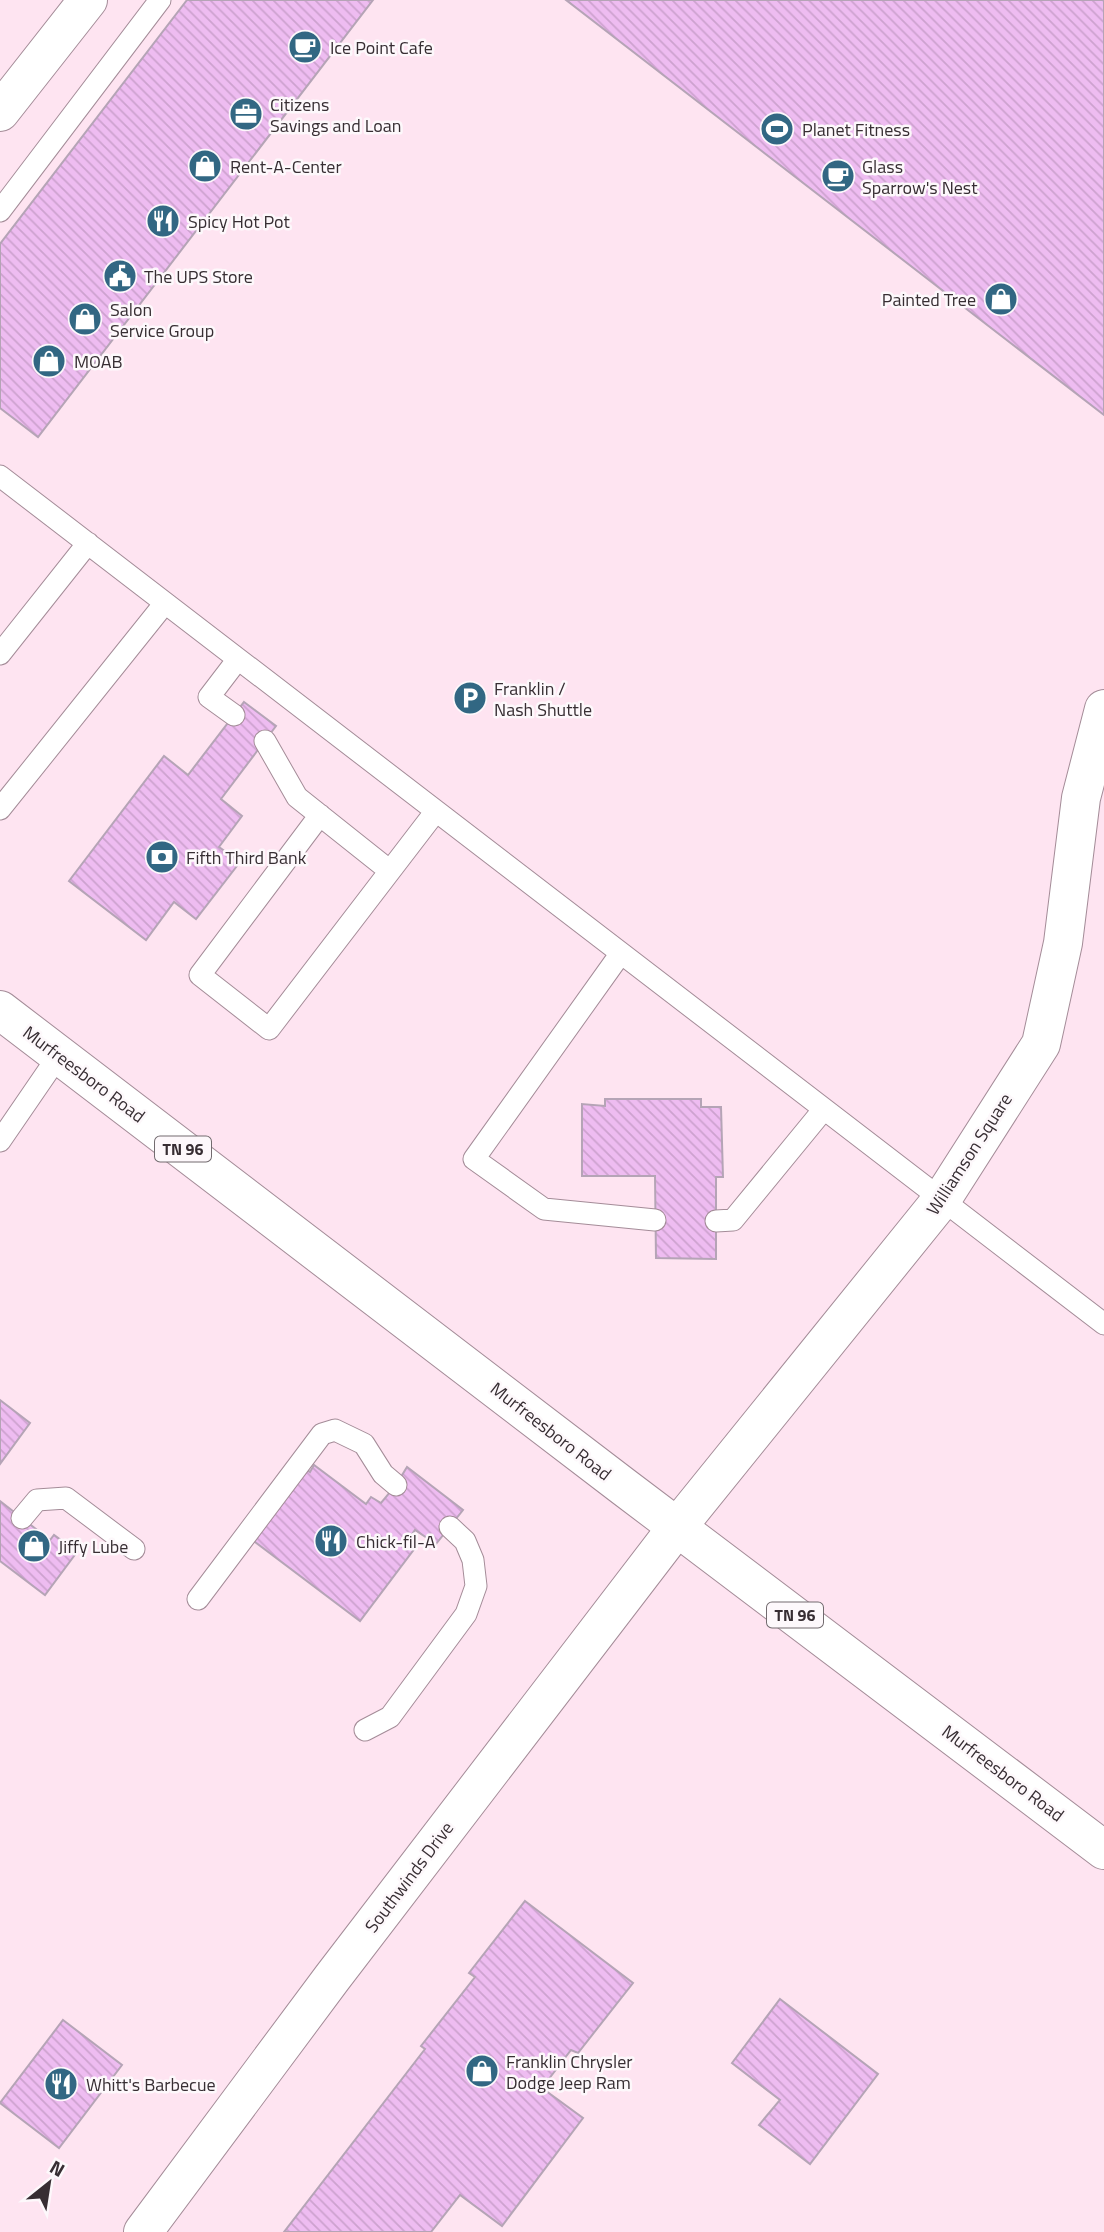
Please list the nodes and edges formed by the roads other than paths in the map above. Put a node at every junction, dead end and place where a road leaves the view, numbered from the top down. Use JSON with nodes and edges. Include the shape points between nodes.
{"nodes":[{"id":1,"x":88,"y":0,"type":"edge"},
{"id":2,"x":160,"y":0,"type":"edge"},
{"id":3,"x":0,"y":112,"type":"edge"},
{"id":4,"x":0,"y":211,"type":"edge"},
{"id":5,"x":0,"y":476,"type":"edge"},
{"id":6,"x":88,"y":543,"type":"junction"},
{"id":7,"x":164,"y":603,"type":"junction"},
{"id":8,"x":0,"y":654,"type":"edge"},
{"id":9,"x":238,"y":659,"type":"junction"},
{"id":10,"x":1104,"y":709,"type":"edge"},
{"id":11,"x":234,"y":715,"type":"dead end"},
{"id":12,"x":265,"y":741,"type":"dead end"},
{"id":13,"x":0,"y":809,"type":"edge"},
{"id":14,"x":436,"y":811,"type":"junction"},
{"id":15,"x":320,"y":816,"type":"junction"},
{"id":16,"x":390,"y":871,"type":"junction"},
{"id":17,"x":621,"y":953,"type":"junction"},
{"id":18,"x":0,"y":1010,"type":"edge"},
{"id":19,"x":59,"y":1055,"type":"junction"},
{"id":20,"x":824,"y":1109,"type":"junction"},
{"id":21,"x":0,"y":1140,"type":"edge"},
{"id":22,"x":942,"y":1199,"type":"junction"},
{"id":23,"x":655,"y":1220,"type":"dead end"},
{"id":24,"x":716,"y":1221,"type":"dead end"},
{"id":25,"x":1104,"y":1324,"type":"edge"},
{"id":26,"x":396,"y":1485,"type":"dead end"},
{"id":27,"x":22,"y":1518,"type":"dead end"},
{"id":28,"x":678,"y":1526,"type":"junction"},
{"id":29,"x":450,"y":1527,"type":"dead end"},
{"id":30,"x":135,"y":1549,"type":"dead end"},
{"id":31,"x":198,"y":1599,"type":"dead end"},
{"id":32,"x":365,"y":1730,"type":"dead end"},
{"id":33,"x":1104,"y":1850,"type":"edge"},
{"id":34,"x":144,"y":2232,"type":"edge"}],
"edges":[{"from":1,"to":3,"type":"main road"},
{"from":2,"to":4,"type":"lane"},
{"from":5,"to":6,"type":"lane"},
{"from":6,"to":7,"type":"lane"},
{"from":6,"to":8,"type":"lane"},
{"from":7,"to":9,"type":"lane"},
{"from":7,"to":13,"type":"lane"},
{"from":9,"to":11,"type":"lane","via":[[209,697]]},
{"from":9,"to":14,"type":"lane"},
{"from":10,"to":22,"type":"main road","name":"Williamson Square","via":[[1081,798],[1063,943],[1041,1044]]},
{"from":12,"to":15,"type":"lane","via":[[297,797]]},
{"from":14,"to":16,"type":"lane"},
{"from":14,"to":17,"type":"lane"},
{"from":15,"to":16,"type":"lane"},
{"from":15,"to":16,"type":"lane","via":[[200,975],[269,1029]]},
{"from":17,"to":20,"type":"lane"},
{"from":17,"to":23,"type":"lane","via":[[474,1159],[544,1209]]},
{"from":18,"to":19,"type":"main road","name":"Murfreesboro Road","number":"TN 96"},
{"from":19,"to":21,"type":"lane"},
{"from":19,"to":28,"type":"main road","name":"Murfreesboro Road","number":"TN 96"},
{"from":20,"to":22,"type":"lane"},
{"from":20,"to":24,"type":"lane","via":[[733,1220]]},
{"from":22,"to":25,"type":"lane"},
{"from":22,"to":28,"type":"main road","name":"Williamson Square"},
{"from":26,"to":31,"type":"lane","via":[[364,1444],[335,1430],[322,1434]]},
{"from":27,"to":30,"type":"lane","via":[[37,1500],[66,1498]]},
{"from":28,"to":33,"type":"main road","name":"Murfreesboro Road","number":"TN 96"},
{"from":28,"to":34,"type":"main road","name":"Southwinds Drive"},
{"from":29,"to":32,"type":"lane","via":[[473,1560],[476,1586],[466,1614],[390,1717]]}]}
